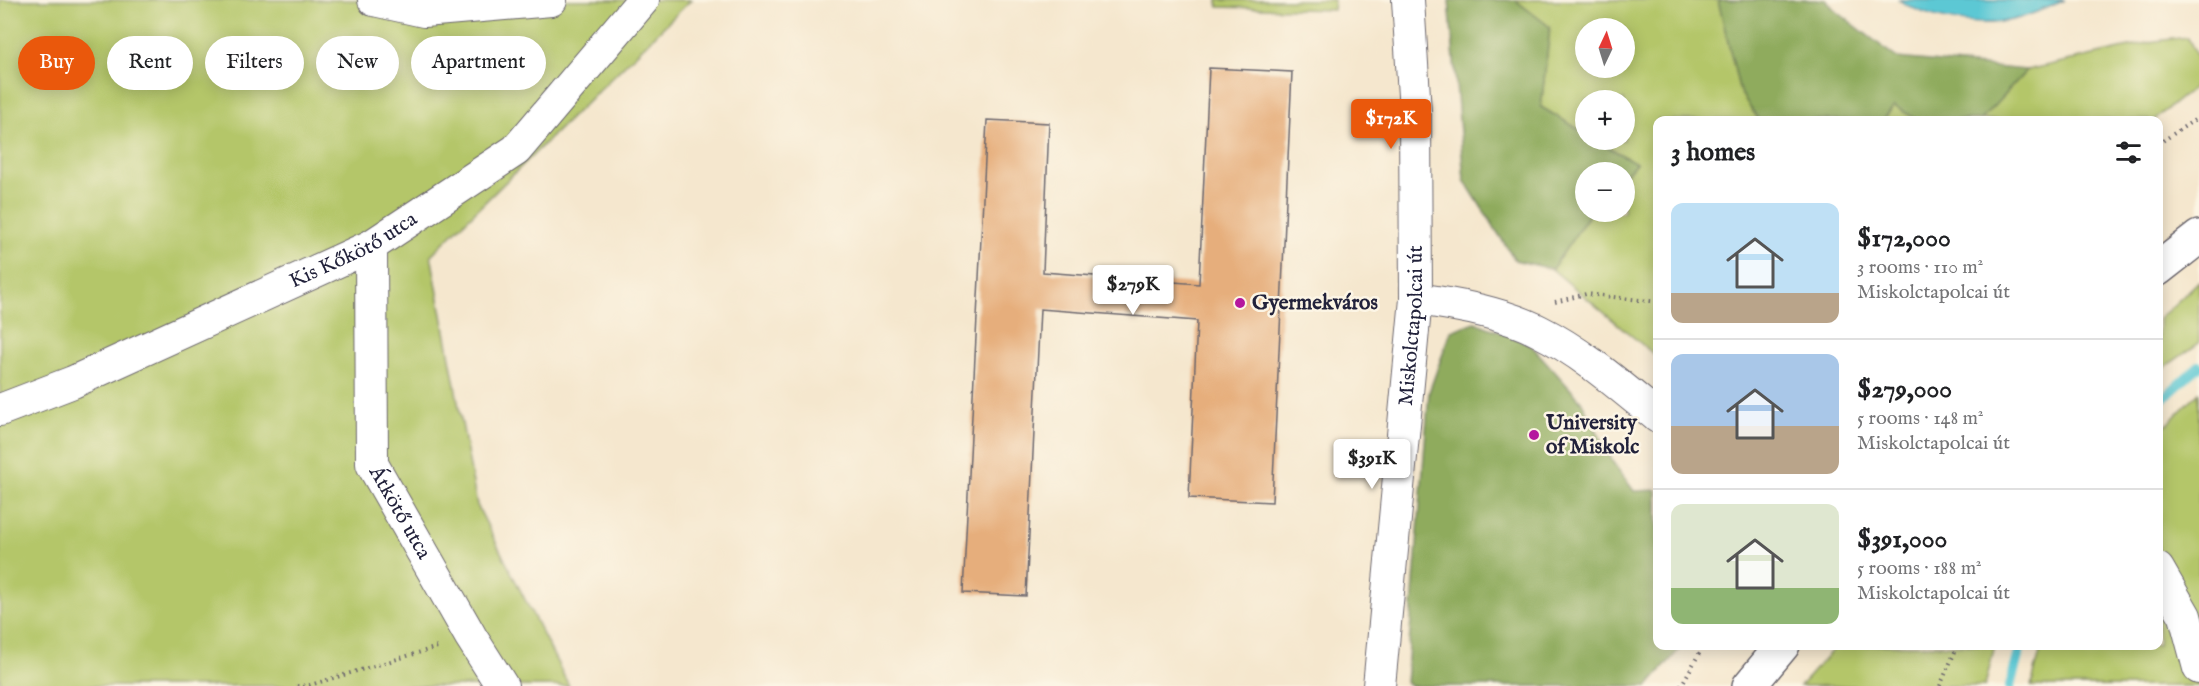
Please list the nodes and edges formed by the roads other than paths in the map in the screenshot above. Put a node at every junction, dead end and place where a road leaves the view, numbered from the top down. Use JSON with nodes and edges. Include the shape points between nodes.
{"nodes":[{"id":1,"x":374,"y":0,"type":"edge"},
{"id":2,"x":551,"y":0,"type":"edge"},
{"id":3,"x":643,"y":0,"type":"edge"},
{"id":4,"x":1408,"y":0,"type":"edge"},
{"id":5,"x":2199,"y":237,"type":"edge"},
{"id":6,"x":371,"y":246,"type":"junction"},
{"id":7,"x":2163,"y":265,"type":"edge"},
{"id":8,"x":1416,"y":299,"type":"junction"},
{"id":9,"x":0,"y":410,"type":"edge"},
{"id":10,"x":1653,"y":413,"type":"edge"},
{"id":11,"x":2163,"y":578,"type":"edge"},
{"id":12,"x":1780,"y":650,"type":"edge"},
{"id":13,"x":2199,"y":668,"type":"edge"},
{"id":14,"x":502,"y":686,"type":"edge"},
{"id":15,"x":1379,"y":686,"type":"edge"},
{"id":16,"x":1749,"y":686,"type":"edge"}],
"edges":[{"from":1,"to":2,"type":"street","via":[[424,11]]},
{"from":3,"to":6,"type":"street","name":"Kis Kőkötő utca","via":[[516,150]]},
{"from":4,"to":8,"type":"street","name":"Miskolctapolcai út","via":[[1416,112]]},
{"from":5,"to":7,"type":"street"},
{"from":6,"to":9,"type":"street","name":"Kis Kőkötő utca","via":[[73,382]]},
{"from":6,"to":14,"type":"street","name":"Átkötő utca","via":[[372,464]]},
{"from":8,"to":10,"type":"street","via":[[1506,318],[1539,331],[1578,354]]},
{"from":8,"to":15,"type":"street","name":"Miskolctapolcai út"},
{"from":11,"to":13,"type":"street","via":[[2185,616]]},
{"from":12,"to":16,"type":"street"}]}
